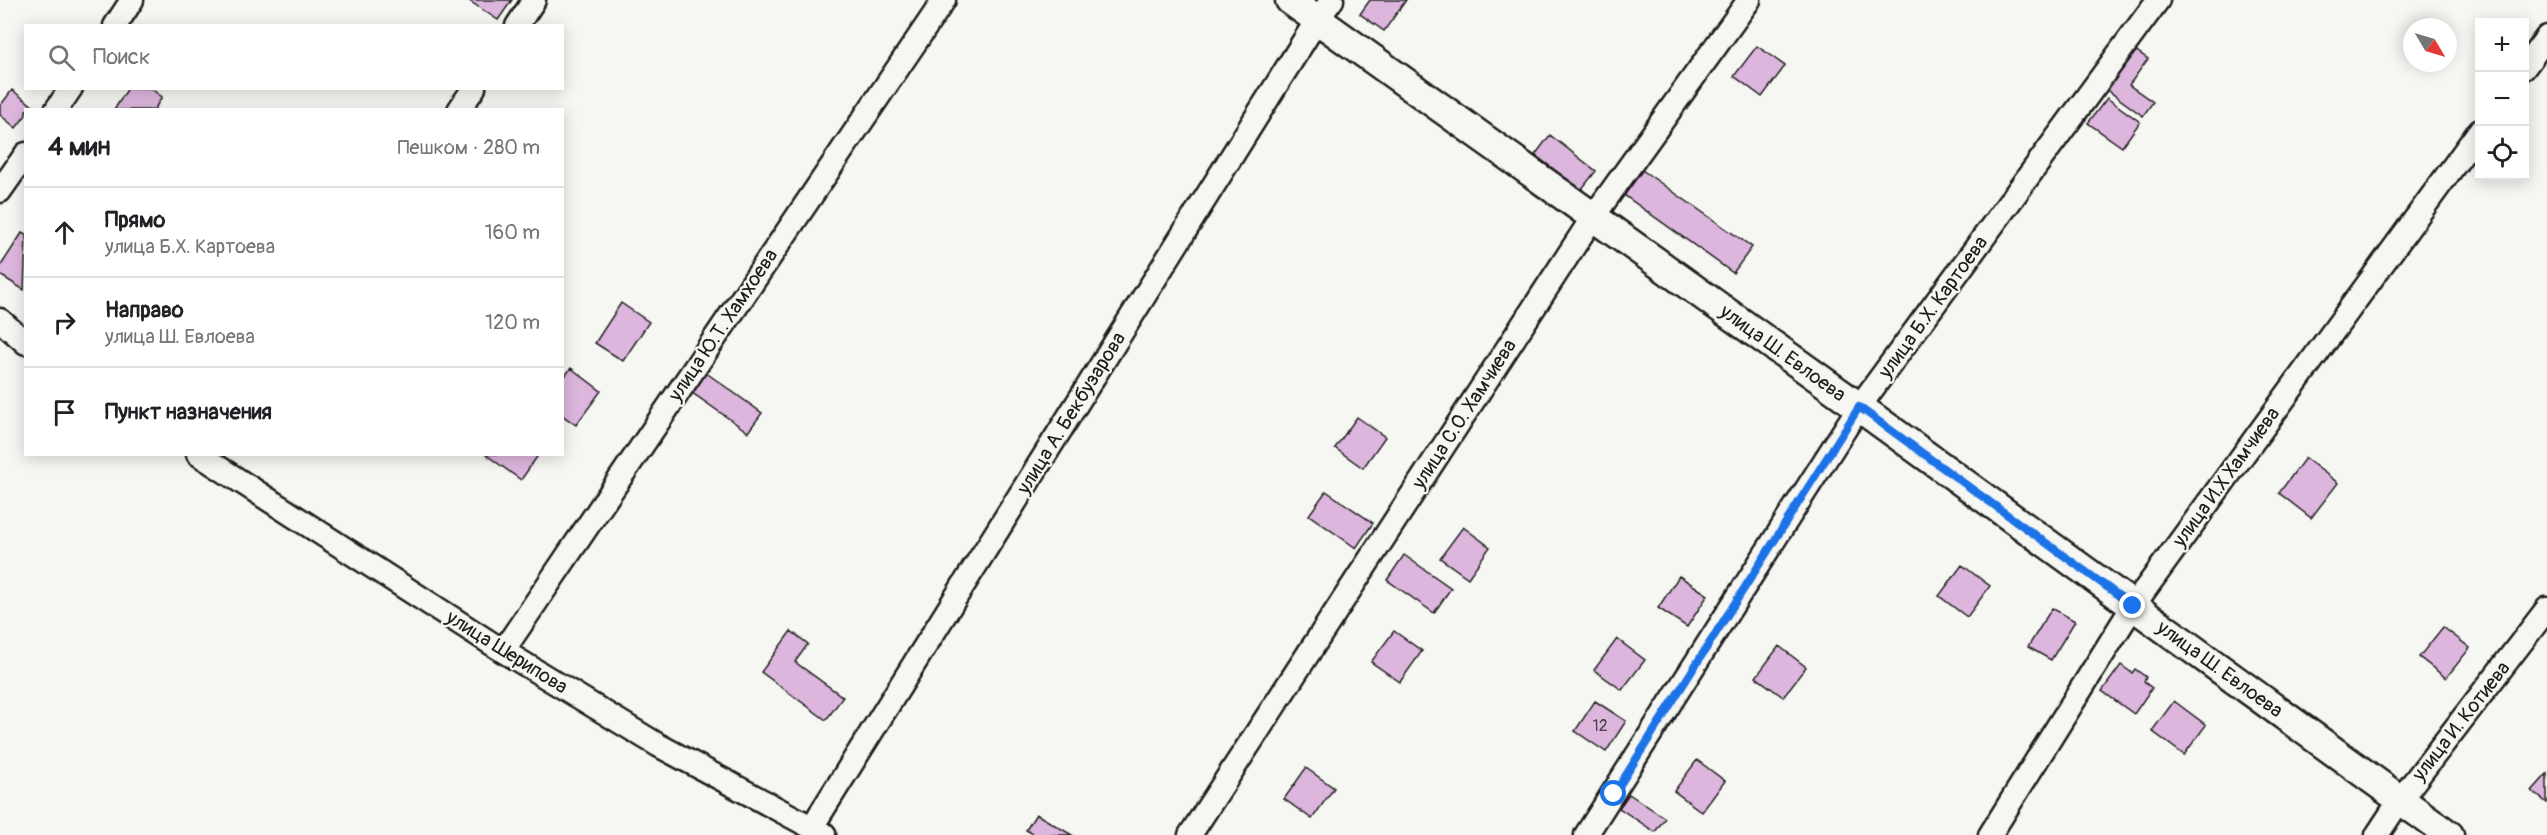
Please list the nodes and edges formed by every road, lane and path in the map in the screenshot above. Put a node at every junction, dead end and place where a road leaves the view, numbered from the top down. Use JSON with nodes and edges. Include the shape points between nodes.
{"nodes":[{"id":1,"x":132,"y":0,"type":"edge"},
{"id":2,"x":534,"y":0,"type":"edge"},
{"id":3,"x":944,"y":0,"type":"edge"},
{"id":4,"x":1290,"y":0,"type":"edge"},
{"id":5,"x":1749,"y":0,"type":"edge"},
{"id":6,"x":2158,"y":0,"type":"edge"},
{"id":7,"x":1324,"y":10,"type":"edge"},
{"id":8,"x":116,"y":24,"type":"edge"},
{"id":9,"x":518,"y":24,"type":"edge"},
{"id":10,"x":2547,"y":37,"type":"edge"},
{"id":11,"x":2529,"y":61,"type":"edge"},
{"id":12,"x":70,"y":90,"type":"edge"},
{"id":13,"x":473,"y":90,"type":"edge"},
{"id":14,"x":57,"y":108,"type":"edge"},
{"id":15,"x":460,"y":108,"type":"edge"},
{"id":16,"x":2475,"y":137,"type":"edge"},
{"id":17,"x":24,"y":157,"type":"edge"},
{"id":18,"x":0,"y":191,"type":"edge"},
{"id":19,"x":1593,"y":217,"type":"junction"},
{"id":20,"x":0,"y":320,"type":"edge"},
{"id":21,"x":24,"y":341,"type":"edge"},
{"id":22,"x":1859,"y":407,"type":"junction"},
{"id":23,"x":212,"y":458,"type":"edge"},
{"id":24,"x":2133,"y":606,"type":"junction"},
{"id":25,"x":2547,"y":609,"type":"edge"},
{"id":26,"x":503,"y":651,"type":"junction"},
{"id":27,"x":2400,"y":800,"type":"junction"},
{"id":28,"x":819,"y":831,"type":"edge"},
{"id":29,"x":1190,"y":835,"type":"edge"},
{"id":30,"x":1586,"y":835,"type":"edge"},
{"id":31,"x":1990,"y":835,"type":"edge"},
{"id":32,"x":2377,"y":835,"type":"edge"},
{"id":33,"x":2449,"y":835,"type":"edge"}],
"edges":[{"from":1,"to":8,"type":"street"},
{"from":2,"to":9,"type":"street"},
{"from":3,"to":26,"type":"street","name":"улица Ю.Т. Хамхоева"},
{"from":4,"to":7,"type":"street","name":"улица Ш. Евлоева"},
{"from":5,"to":19,"type":"street","name":"улица С.О. Хамчиева"},
{"from":6,"to":22,"type":"street","name":"улица Б.Х. Картоева"},
{"from":7,"to":19,"type":"street","name":"улица Ш. Евлоева"},
{"from":7,"to":28,"type":"street","name":"улица А. Бекбузарова"},
{"from":10,"to":11,"type":"street"},
{"from":12,"to":14,"type":"street"},
{"from":13,"to":15,"type":"street"},
{"from":16,"to":24,"type":"street","name":"улица И.Х Хамчиева"},
{"from":17,"to":18,"type":"street"},
{"from":19,"to":22,"type":"street","name":"улица Ш. Евлоева"},
{"from":19,"to":29,"type":"street","name":"улица С.О. Хамчиева"},
{"from":20,"to":21,"type":"street"},
{"from":22,"to":24,"type":"street","name":"улица Ш. Евлоева"},
{"from":22,"to":30,"type":"street","name":"улица Б.Х. Картоева"},
{"from":23,"to":26,"type":"street","name":"улица Шерипова"},
{"from":24,"to":27,"type":"street","name":"улица Ш. Евлоева"},
{"from":24,"to":31,"type":"street","name":"улица И.Х Хамчиева"},
{"from":25,"to":27,"type":"street","name":"улица И. Котиева"},
{"from":26,"to":28,"type":"street","name":"улица Шерипова","via":[[658,745]]},
{"from":27,"to":32,"type":"street","name":"улица И. Котиева"},
{"from":27,"to":33,"type":"street","name":"улица Ш. Евлоева"}]}
